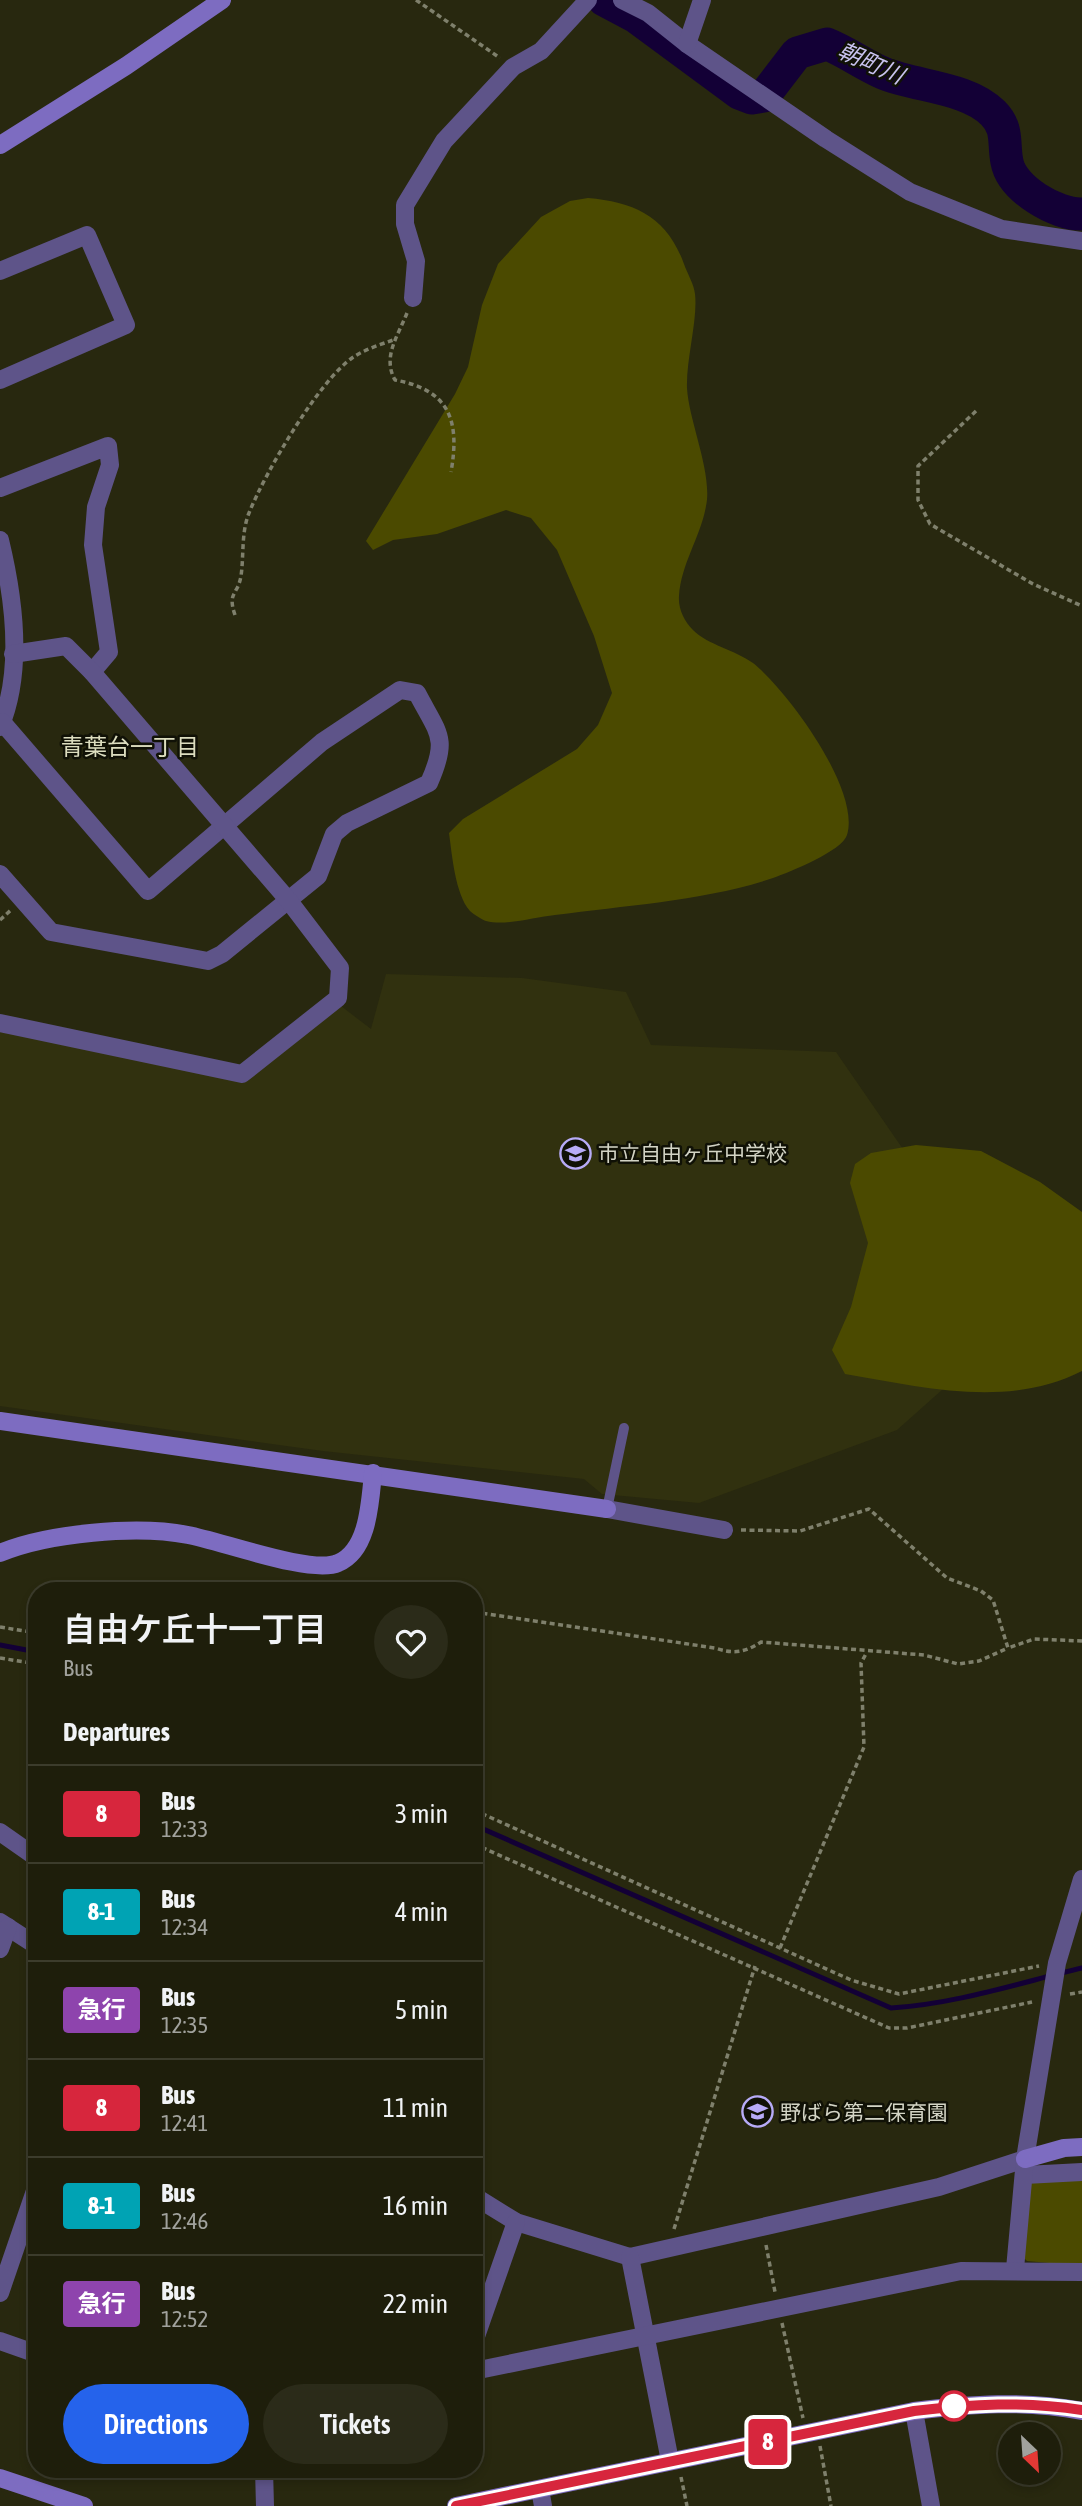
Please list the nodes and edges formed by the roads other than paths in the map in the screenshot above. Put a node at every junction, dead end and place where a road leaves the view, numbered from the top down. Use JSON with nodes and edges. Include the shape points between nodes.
{"nodes":[{"id":1,"x":222,"y":0,"type":"edge"},
{"id":2,"x":588,"y":0,"type":"edge"},
{"id":3,"x":622,"y":0,"type":"edge"},
{"id":4,"x":702,"y":0,"type":"edge"},
{"id":5,"x":687,"y":44,"type":"junction"},
{"id":6,"x":0,"y":145,"type":"edge"},
{"id":7,"x":1082,"y":241,"type":"edge"},
{"id":8,"x":0,"y":271,"type":"edge"},
{"id":9,"x":413,"y":298,"type":"road end"},
{"id":10,"x":0,"y":380,"type":"edge"},
{"id":11,"x":0,"y":488,"type":"edge"},
{"id":12,"x":0,"y":541,"type":"edge"},
{"id":13,"x":6,"y":588,"type":"edge"},
{"id":14,"x":13,"y":654,"type":"junction"},
{"id":15,"x":92,"y":672,"type":"junction"},
{"id":16,"x":1,"y":724,"type":"edge"},
{"id":17,"x":224,"y":826,"type":"junction"},
{"id":18,"x":0,"y":874,"type":"edge"},
{"id":19,"x":289,"y":901,"type":"junction"},
{"id":20,"x":0,"y":1023,"type":"edge"},
{"id":21,"x":0,"y":1420,"type":"edge"},
{"id":22,"x":624,"y":1428,"type":"dead end"},
{"id":23,"x":373,"y":1473,"type":"junction"},
{"id":24,"x":607,"y":1509,"type":"junction"},
{"id":25,"x":724,"y":1530,"type":"road end"},
{"id":26,"x":0,"y":1553,"type":"edge"},
{"id":27,"x":0,"y":1832,"type":"edge"},
{"id":28,"x":28,"y":1852,"type":"edge"},
{"id":29,"x":1082,"y":1879,"type":"edge"},
{"id":30,"x":4,"y":1924,"type":"edge"},
{"id":31,"x":28,"y":1940,"type":"edge"},
{"id":32,"x":0,"y":1950,"type":"edge"},
{"id":33,"x":1082,"y":2147,"type":"edge"},
{"id":34,"x":1025,"y":2167,"type":"junction"},
{"id":35,"x":1082,"y":2172,"type":"edge"},
{"id":36,"x":483,"y":2202,"type":"edge"},
{"id":37,"x":28,"y":2210,"type":"edge"},
{"id":38,"x":516,"y":2222,"type":"junction"},
{"id":39,"x":630,"y":2257,"type":"junction"},
{"id":40,"x":1015,"y":2269,"type":"junction"},
{"id":41,"x":1082,"y":2272,"type":"edge"},
{"id":42,"x":2,"y":2282,"type":"edge"},
{"id":43,"x":483,"y":2316,"type":"edge"},
{"id":44,"x":645,"y":2336,"type":"junction"},
{"id":45,"x":0,"y":2341,"type":"edge"},
{"id":46,"x":28,"y":2351,"type":"edge"},
{"id":47,"x":483,"y":2369,"type":"edge"},
{"id":48,"x":1082,"y":2410,"type":"edge"},
{"id":49,"x":914,"y":2411,"type":"junction"},
{"id":50,"x":674,"y":2460,"type":"junction"},
{"id":51,"x":0,"y":2478,"type":"edge"},
{"id":52,"x":264,"y":2478,"type":"edge"},
{"id":53,"x":542,"y":2498,"type":"edge"},
{"id":54,"x":83,"y":2506,"type":"edge"},
{"id":55,"x":265,"y":2506,"type":"edge"},
{"id":56,"x":456,"y":2506,"type":"edge"},
{"id":57,"x":932,"y":2506,"type":"edge"}],
"edges":[{"from":1,"to":6,"type":"street"},
{"from":2,"to":9,"type":"street","via":[[541,51],[513,68],[444,141],[405,205],[405,224],[416,261]]},
{"from":3,"to":5,"type":"street","via":[[648,13]]},
{"from":4,"to":5,"type":"street"},
{"from":5,"to":7,"type":"street","via":[[910,192],[1002,229]]},
{"from":8,"to":10,"type":"street","via":[[87,235],[126,325]]},
{"from":11,"to":15,"type":"street","via":[[108,446],[110,465],[96,507],[93,545],[109,652]]},
{"from":12,"to":13,"type":"street"},
{"from":13,"to":14,"type":"street"},
{"from":14,"to":15,"type":"street","via":[[65,646]]},
{"from":14,"to":16,"type":"street"},
{"from":15,"to":17,"type":"street"},
{"from":16,"to":17,"type":"street","via":[[148,891]]},
{"from":17,"to":19,"type":"street"},
{"from":17,"to":19,"type":"street","via":[[322,742],[400,690],[417,693],[437,732],[442,754],[429,783],[346,823],[334,834],[318,876]]},
{"from":18,"to":19,"type":"street","via":[[51,932],[208,961]]},
{"from":19,"to":20,"type":"street","via":[[340,968],[338,998],[242,1074]]},
{"from":21,"to":23,"type":"street"},
{"from":22,"to":24,"type":"lane"},
{"from":23,"to":24,"type":"street"},
{"from":23,"to":26,"type":"street","via":[[369,1511],[359,1541],[338,1564],[314,1567],[185,1534],[150,1531],[40,1539]]},
{"from":24,"to":25,"type":"street"},
{"from":27,"to":28,"type":"street"},
{"from":29,"to":34,"type":"street","via":[[1057,1963]]},
{"from":30,"to":31,"type":"street"},
{"from":30,"to":32,"type":"street"},
{"from":33,"to":34,"type":"street","via":[[1064,2148]]},
{"from":34,"to":35,"type":"street"},
{"from":34,"to":39,"type":"street"},
{"from":34,"to":40,"type":"street"},
{"from":36,"to":38,"type":"street"},
{"from":37,"to":42,"type":"street"},
{"from":38,"to":39,"type":"street"},
{"from":38,"to":43,"type":"street"},
{"from":39,"to":44,"type":"street"},
{"from":40,"to":41,"type":"street"},
{"from":40,"to":44,"type":"street","via":[[961,2271]]},
{"from":44,"to":47,"type":"street"},
{"from":44,"to":50,"type":"street"},
{"from":45,"to":46,"type":"street"},
{"from":48,"to":49,"type":"street","via":[[1045,2404],[978,2403]]},
{"from":49,"to":50,"type":"street"},
{"from":49,"to":57,"type":"street"},
{"from":50,"to":53,"type":"street"},
{"from":51,"to":54,"type":"street"},
{"from":52,"to":55,"type":"street"},
{"from":53,"to":56,"type":"street"}]}
